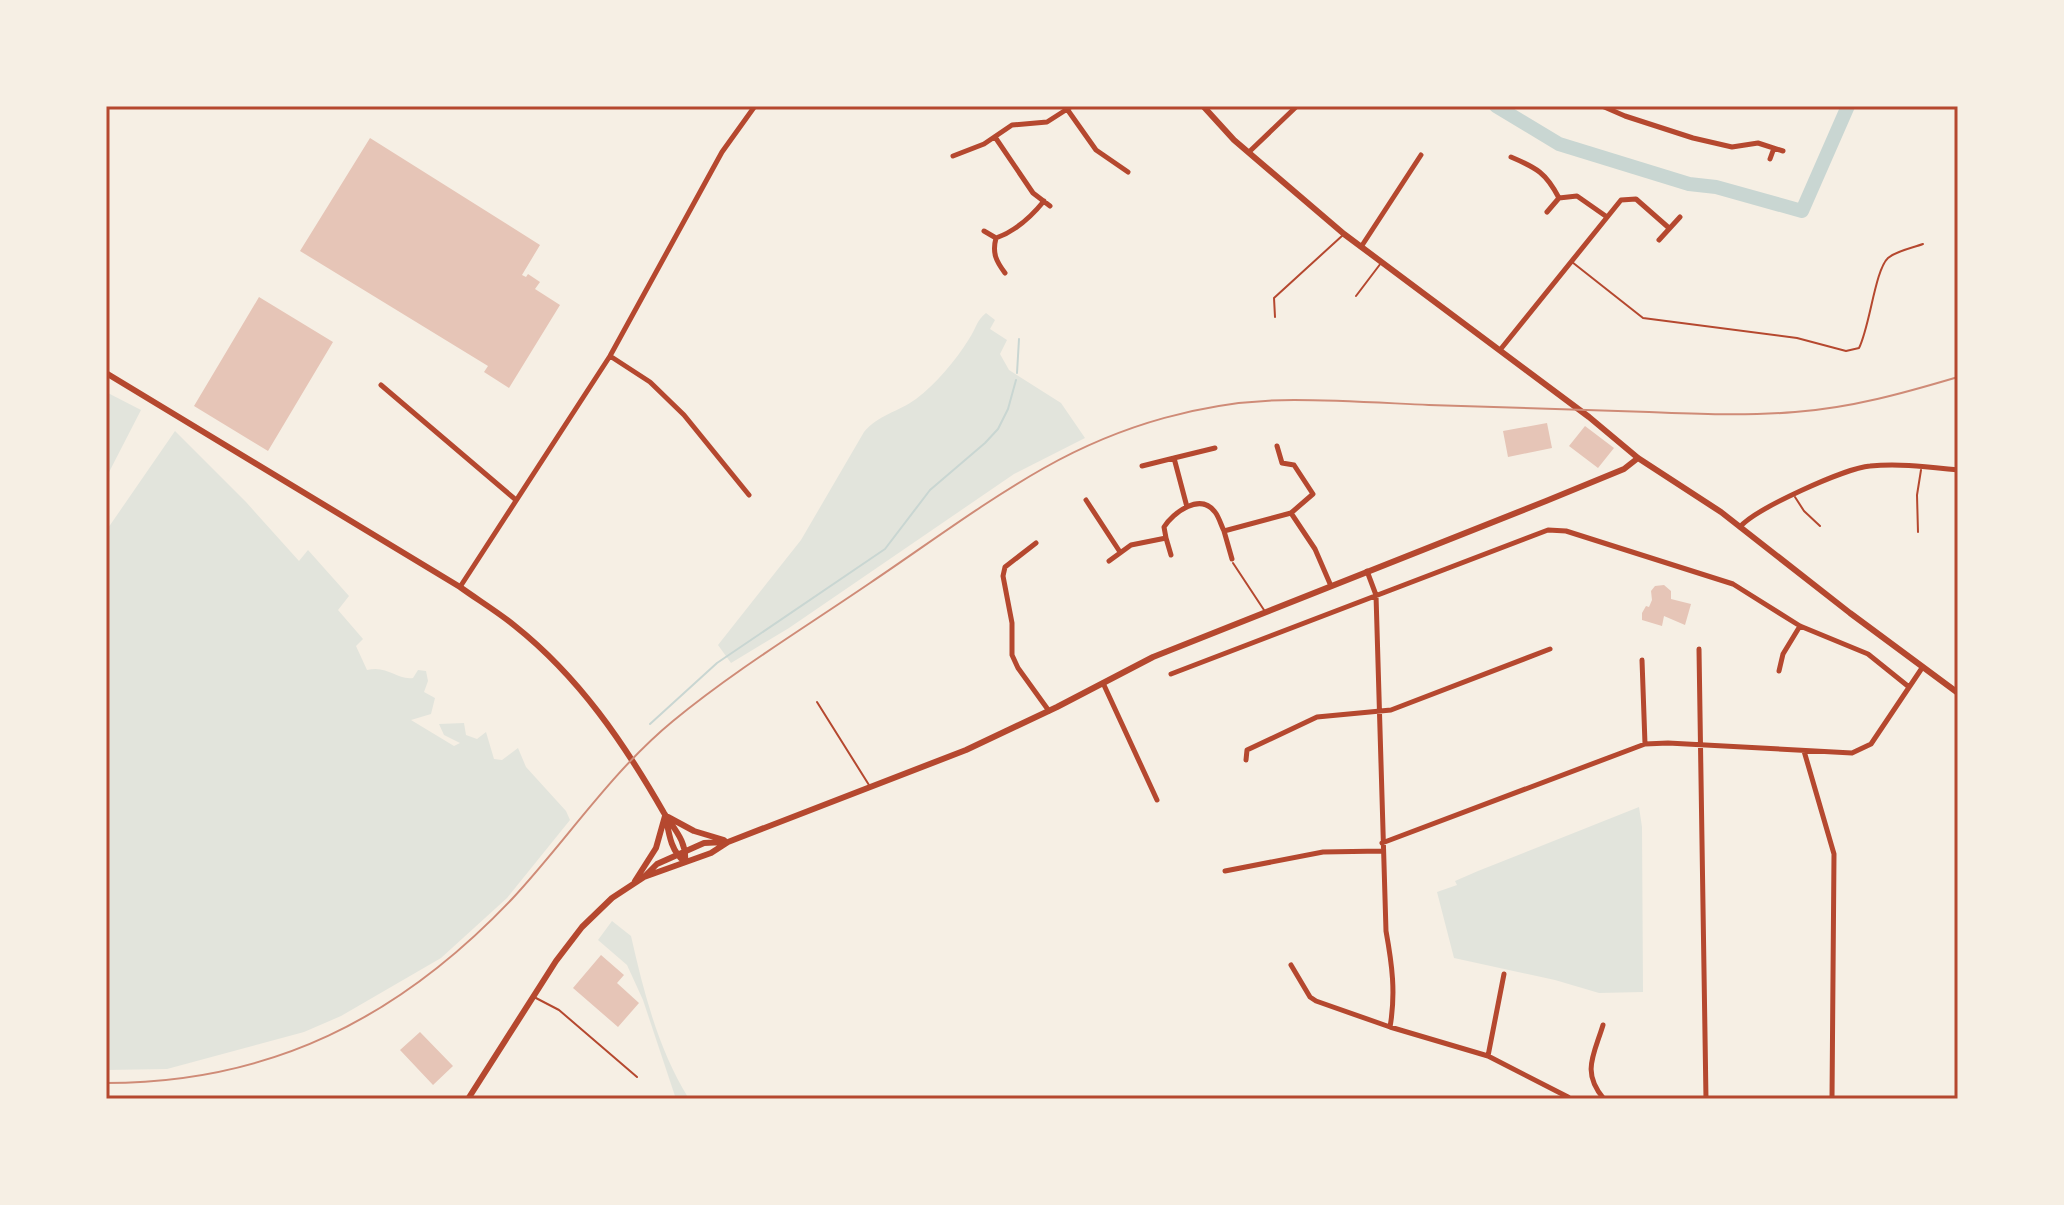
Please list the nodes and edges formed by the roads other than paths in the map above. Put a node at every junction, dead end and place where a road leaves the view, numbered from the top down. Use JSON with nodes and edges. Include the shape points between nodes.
{"nodes":[{"id":1,"x":755,"y":106,"type":"edge"},
{"id":2,"x":1203,"y":106,"type":"edge"},
{"id":3,"x":1297,"y":106,"type":"edge"},
{"id":4,"x":1602,"y":106,"type":"edge"},
{"id":5,"x":1070,"y":108,"type":"edge"},
{"id":6,"x":995,"y":137,"type":"junction"},
{"id":7,"x":1774,"y":148,"type":"junction"},
{"id":8,"x":1783,"y":151,"type":"dead end"},
{"id":9,"x":1249,"y":152,"type":"junction"},
{"id":10,"x":1421,"y":155,"type":"dead end"},
{"id":11,"x":953,"y":156,"type":"dead end"},
{"id":12,"x":1511,"y":157,"type":"dead end"},
{"id":13,"x":1770,"y":159,"type":"dead end"},
{"id":14,"x":1128,"y":172,"type":"dead end"},
{"id":15,"x":1559,"y":198,"type":"junction"},
{"id":16,"x":1044,"y":201,"type":"junction"},
{"id":17,"x":1050,"y":206,"type":"dead end"},
{"id":18,"x":1547,"y":212,"type":"dead end"},
{"id":19,"x":1607,"y":217,"type":"junction"},
{"id":20,"x":1680,"y":217,"type":"dead end"},
{"id":21,"x":1669,"y":228,"type":"junction"},
{"id":22,"x":984,"y":231,"type":"dead end"},
{"id":23,"x":1344,"y":234,"type":"junction"},
{"id":24,"x":996,"y":238,"type":"junction"},
{"id":25,"x":1659,"y":240,"type":"dead end"},
{"id":26,"x":1923,"y":244,"type":"dead end"},
{"id":27,"x":1361,"y":247,"type":"junction"},
{"id":28,"x":1570,"y":261,"type":"junction"},
{"id":29,"x":1382,"y":262,"type":"junction"},
{"id":30,"x":1005,"y":273,"type":"dead end"},
{"id":31,"x":1356,"y":296,"type":"dead end"},
{"id":32,"x":1275,"y":317,"type":"dead end"},
{"id":33,"x":1500,"y":350,"type":"junction"},
{"id":34,"x":610,"y":356,"type":"junction"},
{"id":35,"x":106,"y":373,"type":"edge"},
{"id":36,"x":381,"y":385,"type":"dead end"},
{"id":37,"x":1277,"y":446,"type":"dead end"},
{"id":38,"x":1215,"y":448,"type":"dead end"},
{"id":39,"x":1174,"y":458,"type":"junction"},
{"id":40,"x":1638,"y":458,"type":"junction"},
{"id":41,"x":1142,"y":466,"type":"dead end"},
{"id":42,"x":1921,"y":467,"type":"junction"},
{"id":43,"x":1958,"y":470,"type":"edge"},
{"id":44,"x":749,"y":495,"type":"dead end"},
{"id":45,"x":1794,"y":495,"type":"junction"},
{"id":46,"x":516,"y":500,"type":"junction"},
{"id":47,"x":1086,"y":500,"type":"dead end"},
{"id":48,"x":1187,"y":507,"type":"junction"},
{"id":49,"x":1291,"y":513,"type":"junction"},
{"id":50,"x":1820,"y":526,"type":"dead end"},
{"id":51,"x":1740,"y":527,"type":"junction"},
{"id":52,"x":1224,"y":531,"type":"junction"},
{"id":53,"x":1918,"y":532,"type":"dead end"},
{"id":54,"x":1166,"y":538,"type":"junction"},
{"id":55,"x":1036,"y":543,"type":"dead end"},
{"id":56,"x":1120,"y":552,"type":"junction"},
{"id":57,"x":1171,"y":555,"type":"dead end"},
{"id":58,"x":1232,"y":559,"type":"joint"},
{"id":59,"x":1109,"y":561,"type":"dead end"},
{"id":60,"x":1367,"y":571,"type":"junction"},
{"id":61,"x":1331,"y":586,"type":"junction"},
{"id":62,"x":460,"y":587,"type":"junction"},
{"id":63,"x":1376,"y":595,"type":"junction"},
{"id":64,"x":1265,"y":611,"type":"junction"},
{"id":65,"x":1800,"y":626,"type":"junction"},
{"id":66,"x":1550,"y":649,"type":"dead end"},
{"id":67,"x":1699,"y":649,"type":"dead end"},
{"id":68,"x":1642,"y":660,"type":"dead end"},
{"id":69,"x":1922,"y":668,"type":"junction"},
{"id":70,"x":1779,"y":671,"type":"dead end"},
{"id":71,"x":1171,"y":674,"type":"dead end"},
{"id":72,"x":1103,"y":683,"type":"junction"},
{"id":73,"x":1909,"y":687,"type":"junction"},
{"id":74,"x":1958,"y":693,"type":"edge"},
{"id":75,"x":817,"y":702,"type":"dead end"},
{"id":76,"x":1049,"y":711,"type":"junction"},
{"id":77,"x":1379,"y":712,"type":"junction"},
{"id":78,"x":1645,"y":744,"type":"junction"},
{"id":79,"x":1700,"y":744,"type":"junction"},
{"id":80,"x":1804,"y":751,"type":"junction"},
{"id":81,"x":1246,"y":760,"type":"dead end"},
{"id":82,"x":869,"y":785,"type":"junction"},
{"id":83,"x":1157,"y":800,"type":"dead end"},
{"id":84,"x":665,"y":815,"type":"junction"},
{"id":85,"x":728,"y":842,"type":"junction"},
{"id":86,"x":1382,"y":843,"type":"junction"},
{"id":87,"x":685,"y":851,"type":"junction"},
{"id":88,"x":1382,"y":851,"type":"junction"},
{"id":89,"x":676,"y":855,"type":"junction"},
{"id":90,"x":685,"y":862,"type":"junction"},
{"id":91,"x":1225,"y":871,"type":"dead end"},
{"id":92,"x":644,"y":877,"type":"junction"},
{"id":93,"x":633,"y":884,"type":"junction"},
{"id":94,"x":1291,"y":965,"type":"dead end"},
{"id":95,"x":1504,"y":974,"type":"dead end"},
{"id":96,"x":533,"y":996,"type":"junction"},
{"id":97,"x":1603,"y":1025,"type":"dead end"},
{"id":98,"x":1390,"y":1027,"type":"junction"},
{"id":99,"x":1488,"y":1056,"type":"junction"},
{"id":100,"x":637,"y":1077,"type":"dead end"},
{"id":101,"x":1568,"y":1097,"type":"dead end"},
{"id":102,"x":468,"y":1099,"type":"edge"},
{"id":103,"x":1604,"y":1099,"type":"edge"},
{"id":104,"x":1706,"y":1099,"type":"edge"},
{"id":105,"x":1832,"y":1099,"type":"edge"}],
"edges":[{"from":1,"to":34,"type":"street","via":[[722,152]]},
{"from":2,"to":9,"type":"main road"},
{"from":3,"to":9,"type":"street"},
{"from":4,"to":7,"type":"street","via":[[1693,138],[1732,147],[1758,143]]},
{"from":5,"to":6,"type":"street","via":[[1047,122],[1012,125]]},
{"from":5,"to":14,"type":"street","via":[[1096,150]]},
{"from":6,"to":11,"type":"street"},
{"from":6,"to":16,"type":"street"},
{"from":7,"to":8,"type":"street"},
{"from":7,"to":13,"type":"street"},
{"from":9,"to":23,"type":"main road"},
{"from":10,"to":27,"type":"street"},
{"from":12,"to":15,"type":"street","via":[[1549,179]]},
{"from":15,"to":18,"type":"street"},
{"from":15,"to":19,"type":"street","via":[[1577,196]]},
{"from":16,"to":17,"type":"street"},
{"from":16,"to":24,"type":"street","via":[[1033,215]]},
{"from":19,"to":21,"type":"street","via":[[1621,200],[1636,199]]},
{"from":19,"to":28,"type":"street"},
{"from":20,"to":21,"type":"street"},
{"from":21,"to":25,"type":"street"},
{"from":22,"to":24,"type":"street"},
{"from":23,"to":27,"type":"main road"},
{"from":23,"to":32,"type":"lane","via":[[1274,298]]},
{"from":24,"to":30,"type":"street","via":[[996,261]]},
{"from":26,"to":28,"type":"lane","via":[[1884,264],[1865,336],[1859,348],[1846,351],[1797,338],[1643,318]]},
{"from":27,"to":29,"type":"main road"},
{"from":28,"to":33,"type":"street"},
{"from":29,"to":31,"type":"lane"},
{"from":29,"to":33,"type":"main road"},
{"from":33,"to":40,"type":"main road"},
{"from":34,"to":44,"type":"street","via":[[650,382],[684,415]]},
{"from":34,"to":46,"type":"street"},
{"from":35,"to":62,"type":"main road"},
{"from":36,"to":46,"type":"street"},
{"from":37,"to":49,"type":"street","via":[[1282,463],[1294,465],[1313,494]]},
{"from":38,"to":39,"type":"street"},
{"from":39,"to":41,"type":"street"},
{"from":39,"to":48,"type":"street"},
{"from":40,"to":51,"type":"main road"},
{"from":40,"to":60,"type":"main road","via":[[1624,469]]},
{"from":42,"to":43,"type":"street"},
{"from":42,"to":45,"type":"street","via":[[1866,466]]},
{"from":42,"to":53,"type":"lane"},
{"from":45,"to":50,"type":"lane"},
{"from":45,"to":51,"type":"street"},
{"from":46,"to":62,"type":"street"},
{"from":47,"to":56,"type":"street"},
{"from":48,"to":52,"type":"street","via":[[1210,508]]},
{"from":48,"to":54,"type":"street","via":[[1173,513],[1164,527]]},
{"from":49,"to":52,"type":"street"},
{"from":49,"to":61,"type":"street"},
{"from":51,"to":69,"type":"main road"},
{"from":52,"to":58,"type":"street"},
{"from":54,"to":56,"type":"street"},
{"from":54,"to":57,"type":"street"},
{"from":55,"to":76,"type":"street","via":[[1005,567],[1003,576],[1012,655]]},
{"from":56,"to":59,"type":"street"},
{"from":58,"to":64,"type":"lane"},
{"from":60,"to":61,"type":"main road"},
{"from":60,"to":63,"type":"street"},
{"from":61,"to":64,"type":"main road"},
{"from":62,"to":84,"type":"main road","via":[[514,625],[582,691],[624,744]]},
{"from":63,"to":65,"type":"street","via":[[1548,530],[1566,531],[1733,584]]},
{"from":63,"to":71,"type":"street"},
{"from":63,"to":77,"type":"street"},
{"from":64,"to":72,"type":"main road"},
{"from":65,"to":70,"type":"street"},
{"from":65,"to":73,"type":"street","via":[[1868,654]]},
{"from":66,"to":77,"type":"street"},
{"from":67,"to":79,"type":"street"},
{"from":68,"to":78,"type":"street"},
{"from":69,"to":73,"type":"street"},
{"from":69,"to":74,"type":"main road"},
{"from":72,"to":76,"type":"main road"},
{"from":72,"to":83,"type":"street"},
{"from":73,"to":80,"type":"street","via":[[1871,744],[1852,753]]},
{"from":75,"to":82,"type":"lane"},
{"from":76,"to":82,"type":"main road","via":[[966,750]]},
{"from":77,"to":81,"type":"street","via":[[1317,717],[1247,750]]},
{"from":77,"to":86,"type":"street"},
{"from":78,"to":79,"type":"street"},
{"from":78,"to":86,"type":"street"},
{"from":79,"to":80,"type":"street"},
{"from":79,"to":104,"type":"street"},
{"from":80,"to":105,"type":"street","via":[[1834,854]]},
{"from":82,"to":85,"type":"main road"},
{"from":84,"to":85,"type":"main road"},
{"from":84,"to":87,"type":"main road"},
{"from":84,"to":89,"type":"main road"},
{"from":84,"to":93,"type":"main road","via":[[656,848]]},
{"from":85,"to":87,"type":"main road"},
{"from":85,"to":90,"type":"main road"},
{"from":86,"to":88,"type":"street"},
{"from":87,"to":89,"type":"main road"},
{"from":87,"to":90,"type":"main road"},
{"from":88,"to":91,"type":"street","via":[[1323,852]]},
{"from":88,"to":98,"type":"street","via":[[1393,969]]},
{"from":89,"to":90,"type":"main road"},
{"from":89,"to":92,"type":"main road"},
{"from":90,"to":92,"type":"main road"},
{"from":92,"to":93,"type":"main road"},
{"from":93,"to":96,"type":"main road","via":[[582,927]]},
{"from":94,"to":98,"type":"street","via":[[1316,1001]]},
{"from":95,"to":99,"type":"street"},
{"from":96,"to":100,"type":"lane","via":[[559,1010]]},
{"from":96,"to":102,"type":"main road"},
{"from":97,"to":103,"type":"street","via":[[1589,1069]]},
{"from":98,"to":99,"type":"street"},
{"from":99,"to":101,"type":"street"}]}
